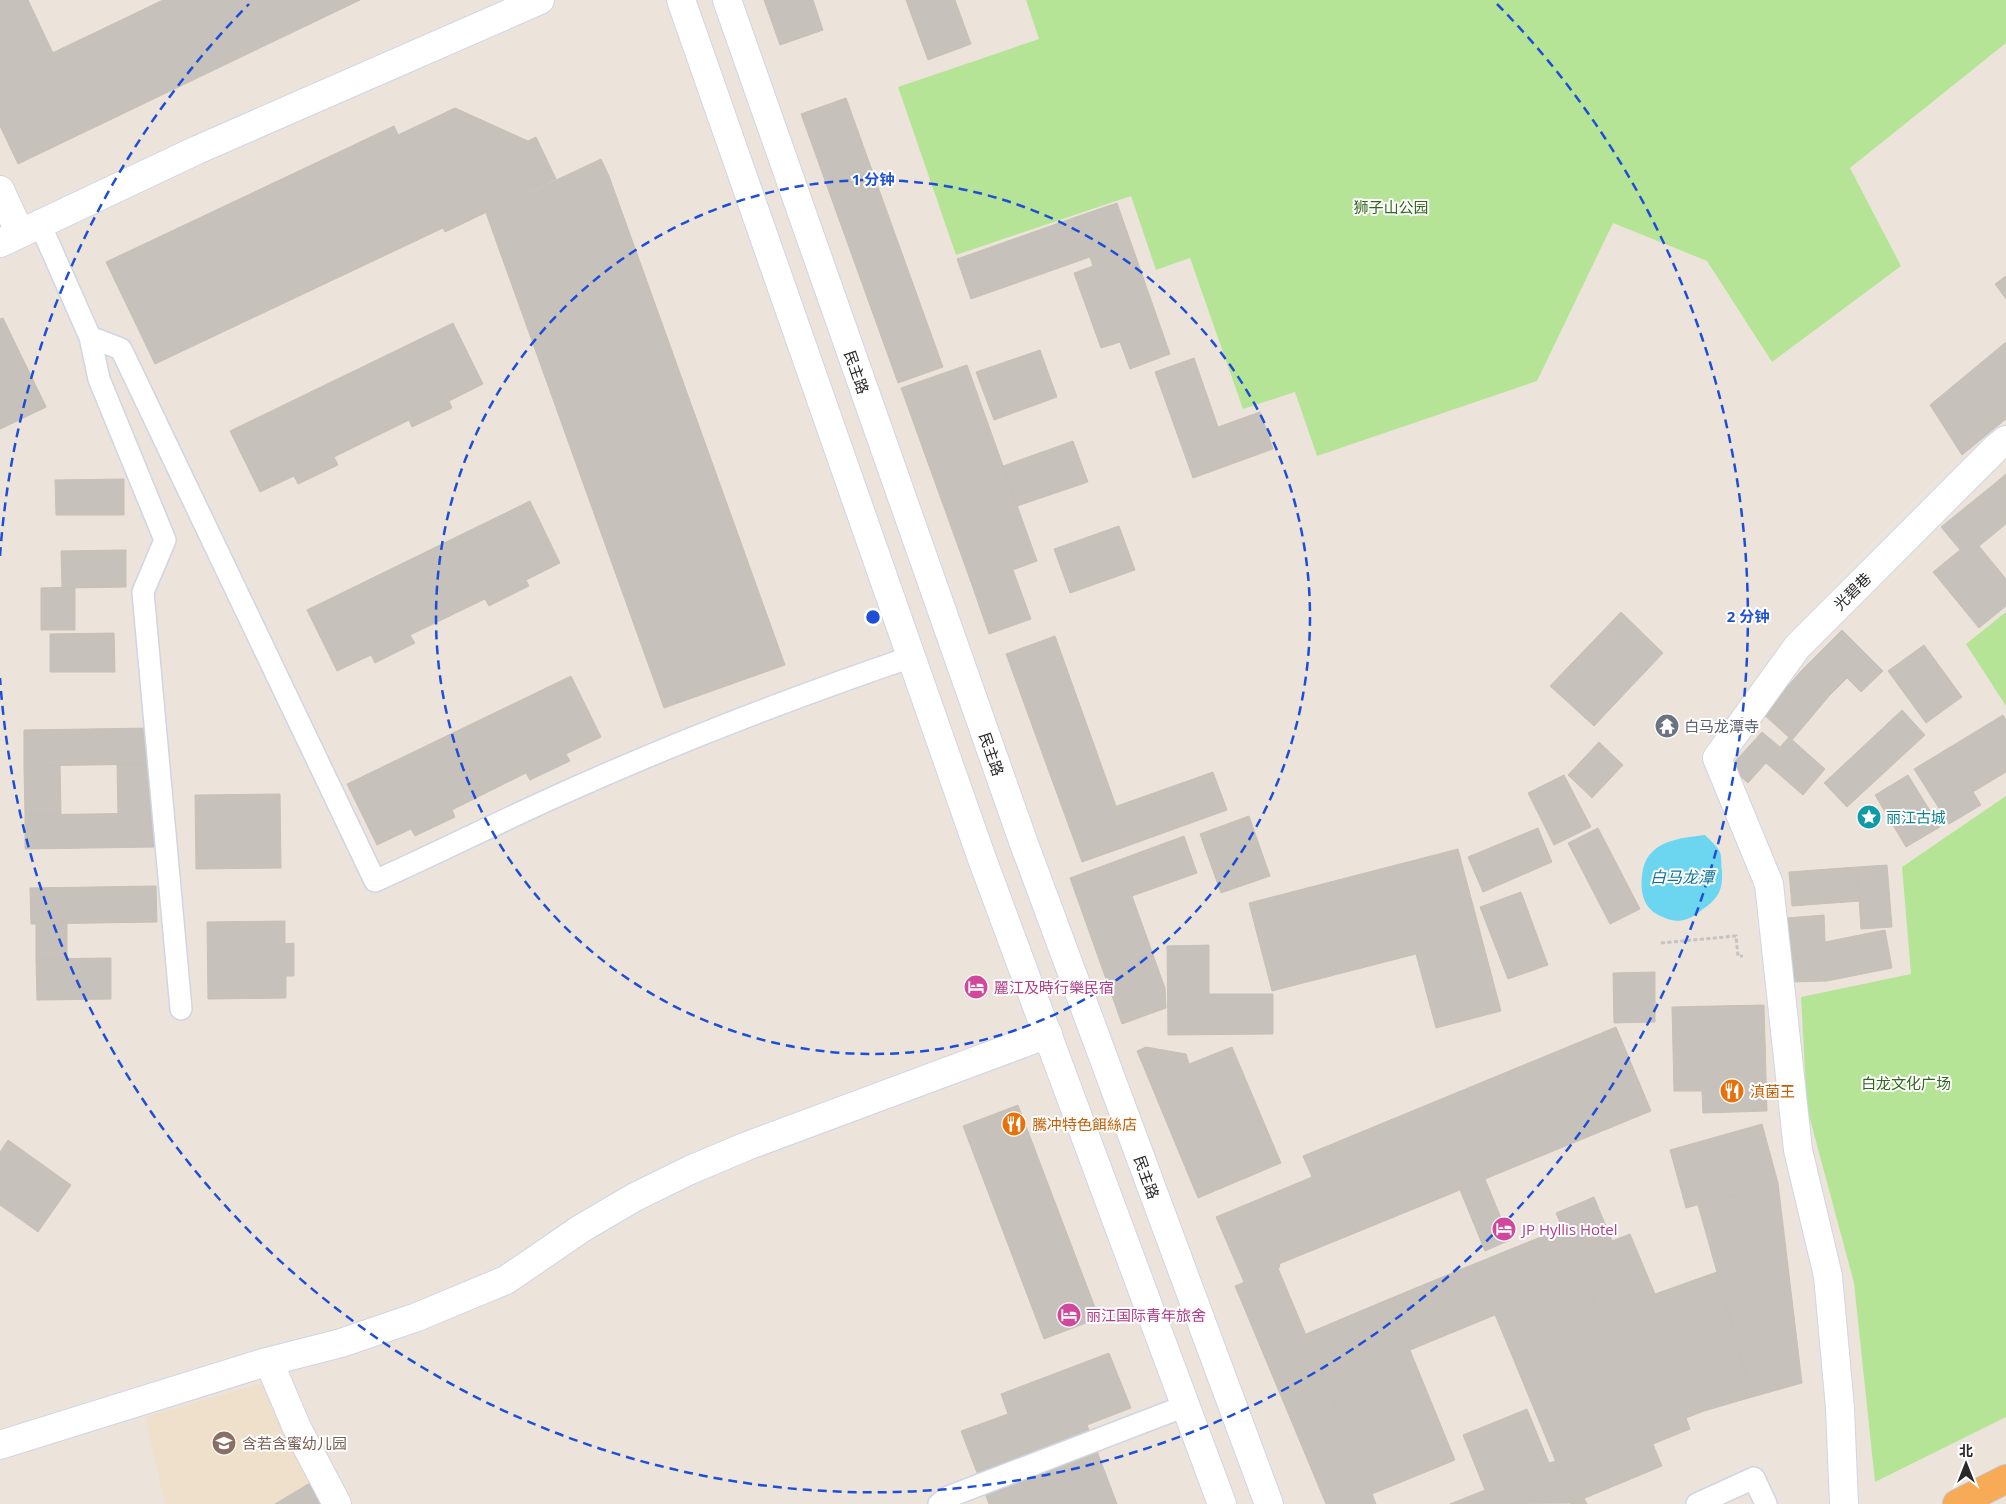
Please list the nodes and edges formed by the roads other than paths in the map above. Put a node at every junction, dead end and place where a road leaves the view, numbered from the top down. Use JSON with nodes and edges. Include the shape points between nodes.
{"nodes":[{"id":1,"x":540,"y":0,"type":"edge"},
{"id":2,"x":681,"y":0,"type":"edge"},
{"id":3,"x":728,"y":0,"type":"edge"},
{"id":4,"x":0,"y":190,"type":"edge"},
{"id":5,"x":20,"y":233,"type":"edge"},
{"id":6,"x":90,"y":337,"type":"junction"},
{"id":7,"x":2006,"y":440,"type":"edge"},
{"id":8,"x":911,"y":657,"type":"junction"},
{"id":9,"x":181,"y":1009,"type":"dead end"},
{"id":10,"x":1048,"y":1034,"type":"junction"},
{"id":11,"x":269,"y":1362,"type":"junction"},
{"id":12,"x":1186,"y":1406,"type":"junction"},
{"id":13,"x":0,"y":1445,"type":"edge"},
{"id":14,"x":2006,"y":1479,"type":"edge"},
{"id":15,"x":337,"y":1504,"type":"edge"},
{"id":16,"x":939,"y":1504,"type":"edge"},
{"id":17,"x":1222,"y":1504,"type":"edge"},
{"id":18,"x":1269,"y":1504,"type":"edge"},
{"id":19,"x":1697,"y":1504,"type":"edge"},
{"id":20,"x":1766,"y":1504,"type":"edge"},
{"id":21,"x":1844,"y":1504,"type":"edge"},
{"id":22,"x":1957,"y":1504,"type":"edge"}],
"edges":[{"from":1,"to":5,"type":"main road","via":[[198,150]]},
{"from":2,"to":8,"type":"main road"},
{"from":3,"to":18,"type":"main road","name":"民主路","via":[[1022,841]]},
{"from":4,"to":5,"type":"main road"},
{"from":5,"to":6,"type":"lane"},
{"from":6,"to":8,"type":"lane","via":[[121,349],[375,881],[661,750]]},
{"from":6,"to":9,"type":"lane","via":[[99,378],[165,540],[143,592]]},
{"from":7,"to":21,"type":"main road","name":"光碧巷","via":[[1796,647],[1717,758],[1769,884],[1798,1150],[1828,1276],[1840,1408]]},
{"from":8,"to":10,"type":"main road"},
{"from":10,"to":11,"type":"main road","via":[[690,1170],[582,1228],[506,1280],[462,1299],[341,1343]]},
{"from":10,"to":12,"type":"main road"},
{"from":11,"to":13,"type":"main road"},
{"from":11,"to":15,"type":"main road","via":[[297,1428]]},
{"from":12,"to":16,"type":"lane","via":[[948,1497]]},
{"from":12,"to":17,"type":"main road"},
{"from":14,"to":22,"type":"highway"},
{"from":19,"to":20,"type":"lane","via":[[1754,1478]]}]}
